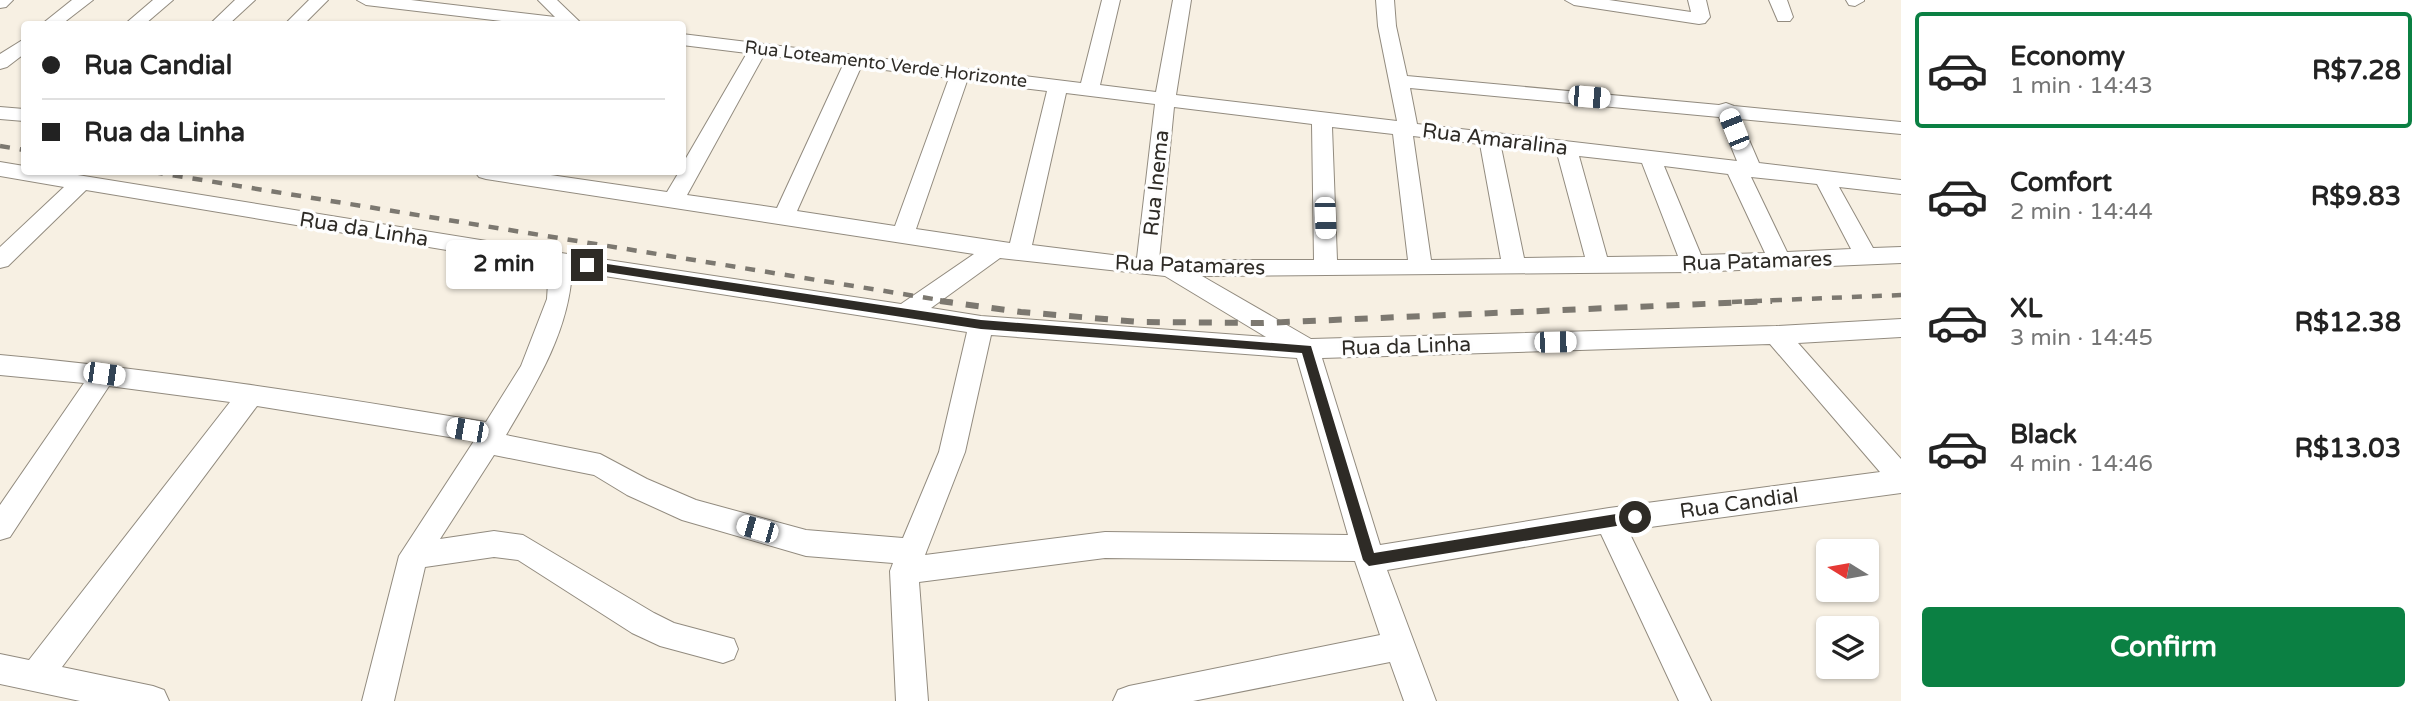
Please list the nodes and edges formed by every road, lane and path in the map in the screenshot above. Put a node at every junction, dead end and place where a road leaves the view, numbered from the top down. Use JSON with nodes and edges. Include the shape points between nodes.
{"nodes":[{"id":1,"x":84,"y":0,"type":"edge"},
{"id":2,"x":164,"y":0,"type":"edge"},
{"id":3,"x":246,"y":0,"type":"edge"},
{"id":4,"x":319,"y":0,"type":"edge"},
{"id":5,"x":366,"y":0,"type":"edge"},
{"id":6,"x":547,"y":0,"type":"edge"},
{"id":7,"x":1111,"y":0,"type":"edge"},
{"id":8,"x":1182,"y":0,"type":"edge"},
{"id":9,"x":1385,"y":0,"type":"edge"},
{"id":10,"x":1574,"y":0,"type":"edge"},
{"id":11,"x":1697,"y":0,"type":"edge"},
{"id":12,"x":55,"y":21,"type":"edge"},
{"id":13,"x":138,"y":21,"type":"edge"},
{"id":14,"x":222,"y":21,"type":"edge"},
{"id":15,"x":297,"y":21,"type":"edge"},
{"id":16,"x":542,"y":21,"type":"edge"},
{"id":17,"x":570,"y":21,"type":"edge"},
{"id":18,"x":686,"y":39,"type":"edge"},
{"id":19,"x":21,"y":47,"type":"edge"},
{"id":20,"x":759,"y":48,"type":"junction"},
{"id":21,"x":855,"y":61,"type":"junction"},
{"id":22,"x":0,"y":63,"type":"edge"},
{"id":23,"x":960,"y":74,"type":"junction"},
{"id":24,"x":1397,"y":80,"type":"junction"},
{"id":25,"x":1058,"y":86,"type":"junction"},
{"id":26,"x":1089,"y":91,"type":"junction"},
{"id":27,"x":1165,"y":99,"type":"junction"},
{"id":28,"x":1726,"y":109,"type":"junction"},
{"id":29,"x":0,"y":113,"type":"edge"},
{"id":30,"x":21,"y":115,"type":"edge"},
{"id":31,"x":1322,"y":119,"type":"junction"},
{"id":32,"x":1405,"y":128,"type":"junction"},
{"id":33,"x":1901,"y":128,"type":"edge"},
{"id":34,"x":1489,"y":139,"type":"junction"},
{"id":35,"x":1566,"y":147,"type":"junction"},
{"id":36,"x":1650,"y":157,"type":"junction"},
{"id":37,"x":0,"y":169,"type":"edge"},
{"id":38,"x":1744,"y":169,"type":"junction"},
{"id":39,"x":21,"y":173,"type":"edge"},
{"id":40,"x":35,"y":175,"type":"edge"},
{"id":41,"x":530,"y":175,"type":"edge"},
{"id":42,"x":573,"y":178,"type":"edge"},
{"id":43,"x":1824,"y":178,"type":"junction"},
{"id":44,"x":82,"y":183,"type":"junction"},
{"id":45,"x":1901,"y":187,"type":"edge"},
{"id":46,"x":674,"y":201,"type":"junction"},
{"id":47,"x":783,"y":218,"type":"junction"},
{"id":48,"x":902,"y":236,"type":"junction"},
{"id":49,"x":1007,"y":251,"type":"junction"},
{"id":50,"x":1901,"y":255,"type":"edge"},
{"id":51,"x":1866,"y":256,"type":"junction"},
{"id":52,"x":0,"y":260,"type":"edge"},
{"id":53,"x":561,"y":261,"type":"junction"},
{"id":54,"x":1780,"y":261,"type":"junction"},
{"id":55,"x":1693,"y":264,"type":"junction"},
{"id":56,"x":1598,"y":265,"type":"junction"},
{"id":57,"x":1514,"y":266,"type":"junction"},
{"id":58,"x":1158,"y":268,"type":"junction"},
{"id":59,"x":1326,"y":268,"type":"junction"},
{"id":60,"x":1422,"y":268,"type":"junction"},
{"id":61,"x":903,"y":314,"type":"junction"},
{"id":62,"x":981,"y":325,"type":"junction"},
{"id":63,"x":1901,"y":328,"type":"edge"},
{"id":64,"x":1776,"y":335,"type":"junction"},
{"id":65,"x":1307,"y":349,"type":"junction"},
{"id":66,"x":0,"y":365,"type":"edge"},
{"id":67,"x":104,"y":374,"type":"junction"},
{"id":68,"x":252,"y":393,"type":"junction"},
{"id":69,"x":491,"y":439,"type":"junction"},
{"id":70,"x":1898,"y":485,"type":"edge"},
{"id":71,"x":1609,"y":520,"type":"junction"},
{"id":72,"x":0,"y":528,"type":"edge"},
{"id":73,"x":1367,"y":554,"type":"junction"},
{"id":74,"x":413,"y":556,"type":"junction"},
{"id":75,"x":908,"y":562,"type":"junction"},
{"id":76,"x":1398,"y":646,"type":"junction"},
{"id":77,"x":723,"y":649,"type":"dead end"},
{"id":78,"x":0,"y":669,"type":"edge"},
{"id":79,"x":36,"y":676,"type":"junction"},
{"id":80,"x":153,"y":701,"type":"edge"},
{"id":81,"x":378,"y":701,"type":"edge"},
{"id":82,"x":912,"y":701,"type":"edge"},
{"id":83,"x":1129,"y":701,"type":"edge"},
{"id":84,"x":1420,"y":701,"type":"edge"},
{"id":85,"x":1695,"y":701,"type":"edge"}],
"edges":[{"from":1,"to":12,"type":"street"},
{"from":2,"to":13,"type":"street"},
{"from":3,"to":14,"type":"street"},
{"from":4,"to":15,"type":"street"},
{"from":5,"to":16,"type":"street"},
{"from":6,"to":17,"type":"street"},
{"from":7,"to":26,"type":"street"},
{"from":8,"to":27,"type":"street","name":"Rua Inema"},
{"from":9,"to":24,"type":"street"},
{"from":10,"to":11,"type":"street","via":[[1697,19],[1701,17]]},
{"from":18,"to":20,"type":"street","name":"Rua Loteamento Verde Horizonte"},
{"from":19,"to":22,"type":"street"},
{"from":20,"to":21,"type":"street","name":"Rua Loteamento Verde Horizonte"},
{"from":20,"to":46,"type":"street"},
{"from":21,"to":23,"type":"street","name":"Rua Loteamento Verde Horizonte"},
{"from":21,"to":47,"type":"street"},
{"from":23,"to":25,"type":"street","name":"Rua Loteamento Verde Horizonte"},
{"from":23,"to":48,"type":"street"},
{"from":24,"to":28,"type":"street"},
{"from":24,"to":32,"type":"street"},
{"from":25,"to":26,"type":"street","name":"Rua Loteamento Verde Horizonte"},
{"from":25,"to":49,"type":"street"},
{"from":26,"to":27,"type":"street","name":"Rua Amaralina"},
{"from":27,"to":31,"type":"street","name":"Rua Amaralina"},
{"from":27,"to":58,"type":"street","name":"Rua Inema"},
{"from":28,"to":33,"type":"street"},
{"from":28,"to":38,"type":"street"},
{"from":29,"to":30,"type":"street"},
{"from":31,"to":32,"type":"street","name":"Rua Amaralina"},
{"from":31,"to":59,"type":"street"},
{"from":32,"to":34,"type":"street","name":"Rua Amaralina"},
{"from":32,"to":60,"type":"street"},
{"from":34,"to":35,"type":"street","name":"Rua Amaralina"},
{"from":34,"to":57,"type":"street"},
{"from":35,"to":36,"type":"street","name":"Rua Amaralina"},
{"from":35,"to":56,"type":"street"},
{"from":36,"to":38,"type":"street","name":"Rua Amaralina"},
{"from":36,"to":55,"type":"street"},
{"from":37,"to":39,"type":"street","name":"Rua da Linha"},
{"from":38,"to":43,"type":"street","name":"Rua Amaralina"},
{"from":38,"to":54,"type":"street"},
{"from":40,"to":44,"type":"street","name":"Rua da Linha"},
{"from":41,"to":42,"type":"street","name":"Rua Patamares"},
{"from":42,"to":46,"type":"street","name":"Rua Patamares"},
{"from":43,"to":45,"type":"street","name":"Rua Amaralina"},
{"from":43,"to":51,"type":"street"},
{"from":44,"to":52,"type":"street"},
{"from":44,"to":53,"type":"street","name":"Rua da Linha"},
{"from":46,"to":47,"type":"street","name":"Rua Patamares"},
{"from":47,"to":48,"type":"street","name":"Rua Patamares"},
{"from":48,"to":49,"type":"street","name":"Rua Patamares"},
{"from":49,"to":58,"type":"street","name":"Rua Patamares"},
{"from":49,"to":61,"type":"street"},
{"from":50,"to":51,"type":"street","name":"Rua Patamares"},
{"from":51,"to":54,"type":"street","name":"Rua Patamares"},
{"from":53,"to":61,"type":"street","name":"Rua da Linha"},
{"from":53,"to":69,"type":"street","via":[[559,299],[545,340]]},
{"from":54,"to":55,"type":"street","name":"Rua Patamares"},
{"from":55,"to":56,"type":"street","name":"Rua Patamares"},
{"from":56,"to":57,"type":"street","name":"Rua Patamares"},
{"from":57,"to":60,"type":"street","name":"Rua Patamares"},
{"from":58,"to":59,"type":"street","name":"Rua Patamares"},
{"from":58,"to":65,"type":"street"},
{"from":59,"to":60,"type":"street","name":"Rua Patamares"},
{"from":61,"to":62,"type":"street","name":"Rua da Linha"},
{"from":62,"to":65,"type":"street","name":"Rua da Linha"},
{"from":62,"to":75,"type":"street","via":[[952,452]]},
{"from":63,"to":64,"type":"street","name":"Rua da Linha"},
{"from":64,"to":65,"type":"street","name":"Rua da Linha"},
{"from":64,"to":70,"type":"street"},
{"from":65,"to":73,"type":"street"},
{"from":66,"to":67,"type":"street","name":"Rua Candial"},
{"from":67,"to":68,"type":"street","name":"Rua Candial"},
{"from":67,"to":72,"type":"street"},
{"from":68,"to":69,"type":"street","name":"Rua Candial"},
{"from":68,"to":79,"type":"street"},
{"from":69,"to":74,"type":"street"},
{"from":69,"to":75,"type":"street","name":"Rua Candial","via":[[600,465],[692,511],[806,543]]},
{"from":70,"to":71,"type":"street","name":"Rua Candial"},
{"from":71,"to":73,"type":"street","name":"Rua Candial"},
{"from":71,"to":85,"type":"street"},
{"from":73,"to":75,"type":"street","name":"Rua Candial","via":[[1105,545]]},
{"from":73,"to":76,"type":"street"},
{"from":74,"to":77,"type":"street","via":[[494,544],[523,548],[650,627]]},
{"from":74,"to":81,"type":"street"},
{"from":75,"to":82,"type":"street"},
{"from":76,"to":83,"type":"street"},
{"from":76,"to":84,"type":"street"},
{"from":78,"to":79,"type":"street"},
{"from":79,"to":80,"type":"street"}]}
